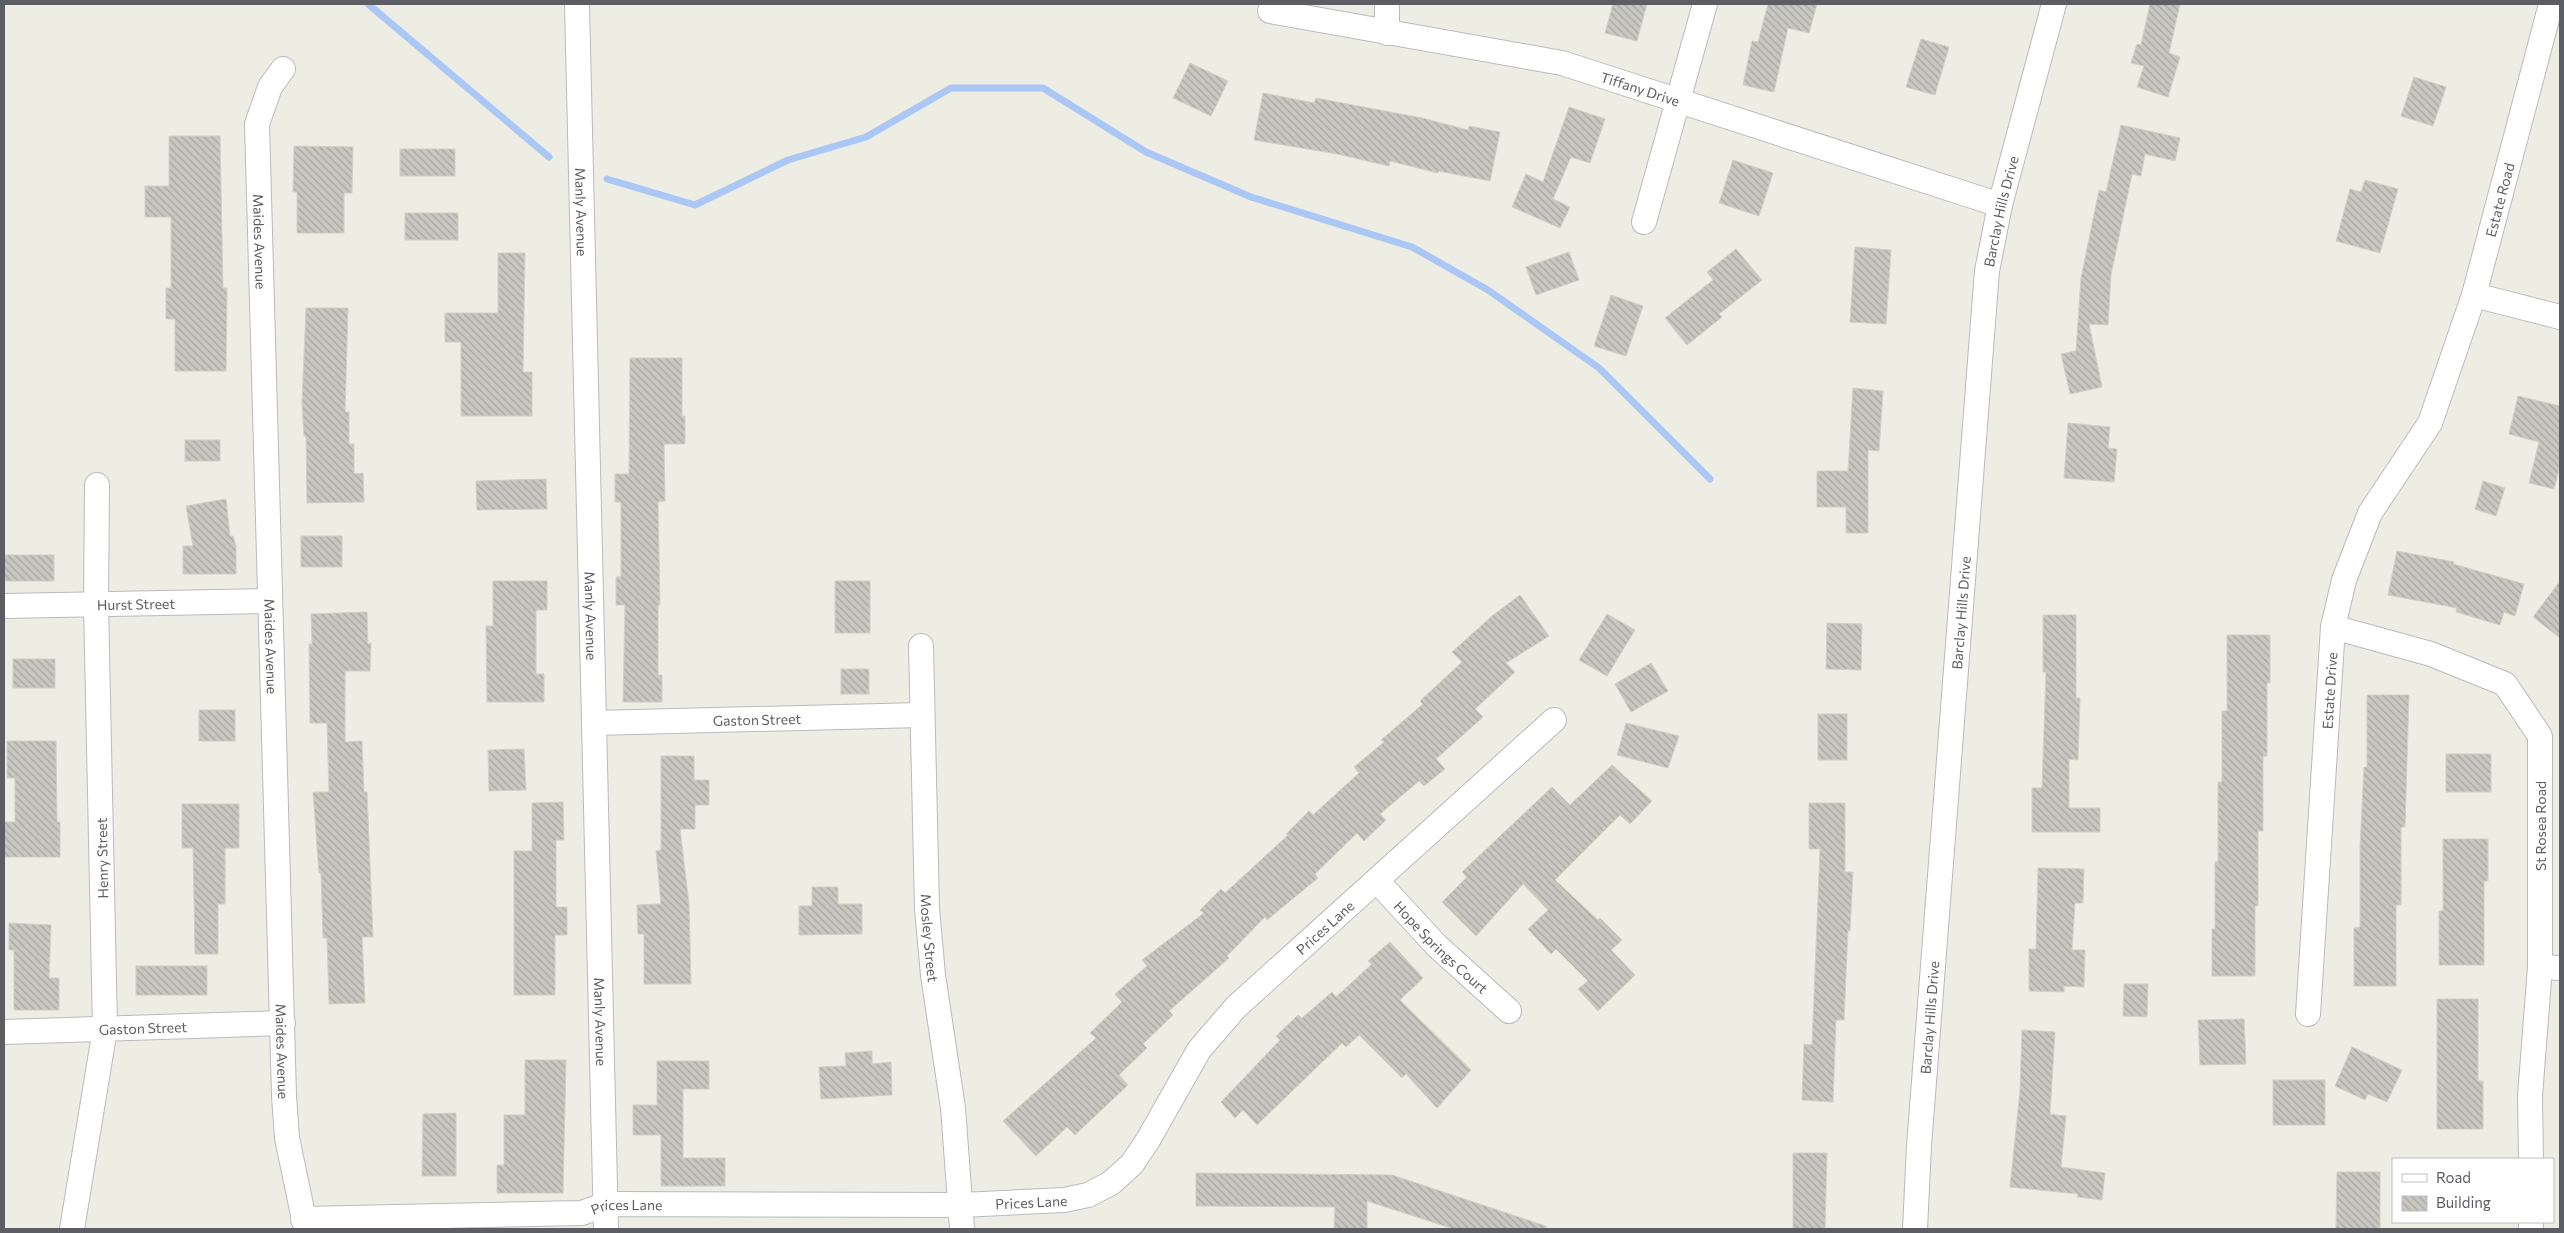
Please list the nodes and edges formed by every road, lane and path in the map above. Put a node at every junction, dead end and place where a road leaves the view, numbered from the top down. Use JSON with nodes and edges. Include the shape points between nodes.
{"nodes":[{"id":1,"x":577,"y":4,"type":"edge"},
{"id":2,"x":1388,"y":4,"type":"edge"},
{"id":3,"x":1705,"y":4,"type":"edge"},
{"id":4,"x":2054,"y":4,"type":"edge"},
{"id":5,"x":2551,"y":4,"type":"edge"},
{"id":6,"x":1270,"y":11,"type":"dead end"},
{"id":7,"x":1387,"y":33,"type":"junction"},
{"id":8,"x":284,"y":69,"type":"dead end"},
{"id":9,"x":1678,"y":99,"type":"junction"},
{"id":10,"x":2000,"y":206,"type":"junction"},
{"id":11,"x":1644,"y":222,"type":"dead end"},
{"id":12,"x":2474,"y":295,"type":"junction"},
{"id":13,"x":2560,"y":317,"type":"edge"},
{"id":14,"x":2439,"y":393,"type":"joint"},
{"id":15,"x":97,"y":485,"type":"dead end"},
{"id":16,"x":270,"y":601,"type":"junction"},
{"id":17,"x":96,"y":604,"type":"junction"},
{"id":18,"x":4,"y":606,"type":"edge"},
{"id":19,"x":2333,"y":627,"type":"junction"},
{"id":20,"x":921,"y":646,"type":"dead end"},
{"id":21,"x":921,"y":715,"type":"junction"},
{"id":22,"x":1554,"y":720,"type":"dead end"},
{"id":23,"x":595,"y":722,"type":"junction"},
{"id":24,"x":1377,"y":881,"type":"junction"},
{"id":25,"x":2550,"y":968,"type":"edge"},
{"id":26,"x":1508,"y":1011,"type":"dead end"},
{"id":27,"x":2308,"y":1014,"type":"dead end"},
{"id":28,"x":282,"y":1023,"type":"junction"},
{"id":29,"x":105,"y":1029,"type":"junction"},
{"id":30,"x":4,"y":1032,"type":"edge"},
{"id":31,"x":2531,"y":1158,"type":"edge"},
{"id":32,"x":606,"y":1204,"type":"junction"},
{"id":33,"x":962,"y":1205,"type":"junction"},
{"id":34,"x":304,"y":1224,"type":"edge"},
{"id":35,"x":72,"y":1229,"type":"edge"},
{"id":36,"x":606,"y":1229,"type":"edge"},
{"id":37,"x":962,"y":1229,"type":"edge"},
{"id":38,"x":1915,"y":1229,"type":"edge"}],
"edges":[{"from":1,"to":23,"type":"street","name":"Manly Avenue"},
{"from":2,"to":7,"type":"street"},
{"from":3,"to":9,"type":"street"},
{"from":4,"to":10,"type":"street","name":"Barclay Hills Drive"},
{"from":5,"to":12,"type":"street","name":"Estate Road"},
{"from":6,"to":7,"type":"street","name":"Tiffany Drive"},
{"from":7,"to":9,"type":"street","name":"Tiffany Drive","via":[[1562,63]]},
{"from":8,"to":16,"type":"street","name":"Maides Avenue","via":[[270,87],[257,124]]},
{"from":9,"to":10,"type":"street","name":"Tiffany Drive"},
{"from":9,"to":11,"type":"street"},
{"from":10,"to":38,"type":"street","name":"Barclay Hills Drive","via":[[1987,271],[1979,357]]},
{"from":12,"to":13,"type":"street"},
{"from":12,"to":14,"type":"street","name":"Estate Road"},
{"from":14,"to":19,"type":"street","name":"Estate Drive","via":[[2430,423],[2370,513],[2344,580]]},
{"from":15,"to":17,"type":"street","name":"Henry Street"},
{"from":16,"to":17,"type":"street","name":"Hurst Street"},
{"from":16,"to":28,"type":"street","name":"Maides Avenue"},
{"from":17,"to":18,"type":"street","name":"Hurst Street"},
{"from":17,"to":29,"type":"street","name":"Henry Street"},
{"from":19,"to":25,"type":"street","name":"St Rosea Road","via":[[2432,654],[2505,684],[2540,736]]},
{"from":19,"to":27,"type":"street","name":"Estate Drive"},
{"from":20,"to":21,"type":"street","name":"Mosley Street"},
{"from":21,"to":23,"type":"street","name":"Gaston Street"},
{"from":21,"to":33,"type":"street","name":"Mosley Street","via":[[927,909]]},
{"from":22,"to":24,"type":"street","name":"Prices Lane"},
{"from":23,"to":32,"type":"street","name":"Manly Avenue"},
{"from":24,"to":26,"type":"street","name":"Hope Springs Court","via":[[1437,946]]},
{"from":24,"to":33,"type":"street","name":"Prices Lane","via":[[1243,1000],[1214,1030],[1132,1164],[1112,1183],[1088,1195],[1064,1200]]},
{"from":25,"to":31,"type":"street","name":"St Rosea Road","via":[[2530,1096]]},
{"from":28,"to":29,"type":"street","name":"Gaston Street"},
{"from":28,"to":34,"type":"street","name":"Maides Avenue","via":[[287,1138]]},
{"from":29,"to":30,"type":"street","name":"Gaston Street"},
{"from":29,"to":35,"type":"street","name":"Henry Street"},
{"from":32,"to":33,"type":"street","name":"Prices Lane"},
{"from":32,"to":34,"type":"street","name":"Prices Lane","via":[[582,1213]]},
{"from":32,"to":36,"type":"street","name":"Manly Avenue"},
{"from":33,"to":37,"type":"street","name":"Mosley Street"}]}
